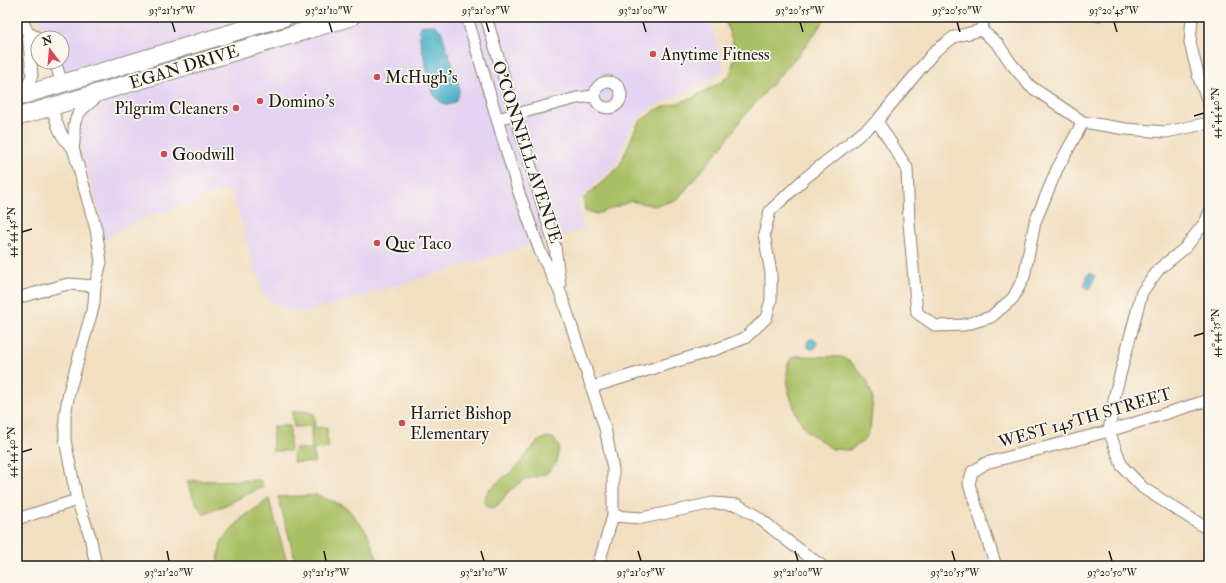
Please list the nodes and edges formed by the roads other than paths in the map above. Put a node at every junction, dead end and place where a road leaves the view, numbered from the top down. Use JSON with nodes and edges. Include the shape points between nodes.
{"nodes":[{"id":1,"x":21,"y":17,"type":"edge"},
{"id":2,"x":284,"y":17,"type":"edge"},
{"id":3,"x":351,"y":17,"type":"edge"},
{"id":4,"x":467,"y":17,"type":"edge"},
{"id":5,"x":486,"y":17,"type":"edge"},
{"id":6,"x":985,"y":17,"type":"edge"},
{"id":7,"x":1192,"y":17,"type":"edge"},
{"id":8,"x":981,"y":30,"type":"junction"},
{"id":9,"x":28,"y":32,"type":"joint"},
{"id":10,"x":55,"y":70,"type":"edge"},
{"id":11,"x":54,"y":86,"type":"junction"},
{"id":12,"x":105,"y":90,"type":"junction"},
{"id":13,"x":19,"y":96,"type":"edge"},
{"id":14,"x":594,"y":96,"type":"dead end"},
{"id":15,"x":60,"y":104,"type":"junction"},
{"id":16,"x":1209,"y":104,"type":"edge"},
{"id":17,"x":514,"y":114,"type":"junction"},
{"id":18,"x":17,"y":117,"type":"edge"},
{"id":19,"x":497,"y":119,"type":"junction"},
{"id":20,"x":877,"y":121,"type":"junction"},
{"id":21,"x":1083,"y":122,"type":"junction"},
{"id":22,"x":1209,"y":123,"type":"edge"},
{"id":23,"x":73,"y":148,"type":"junction"},
{"id":24,"x":1208,"y":219,"type":"edge"},
{"id":25,"x":95,"y":286,"type":"junction"},
{"id":26,"x":561,"y":294,"type":"junction"},
{"id":27,"x":17,"y":298,"type":"edge"},
{"id":28,"x":592,"y":387,"type":"junction"},
{"id":29,"x":1209,"y":400,"type":"edge"},
{"id":30,"x":1109,"y":431,"type":"junction"},
{"id":31,"x":77,"y":500,"type":"junction"},
{"id":32,"x":613,"y":516,"type":"junction"},
{"id":33,"x":17,"y":519,"type":"edge"},
{"id":34,"x":1209,"y":530,"type":"edge"},
{"id":35,"x":93,"y":566,"type":"edge"},
{"id":36,"x":598,"y":566,"type":"edge"},
{"id":37,"x":822,"y":566,"type":"edge"},
{"id":38,"x":996,"y":566,"type":"edge"}],
"edges":[{"from":1,"to":9,"type":"street"},
{"from":2,"to":11,"type":"highway","name":"EGAN DRIVE"},
{"from":3,"to":12,"type":"highway","name":"EGAN DRIVE"},
{"from":4,"to":19,"type":"street","name":"O'CONNELL AVENUE"},
{"from":5,"to":17,"type":"street","name":"O'CONNELL AVENUE"},
{"from":6,"to":8,"type":"street"},
{"from":7,"to":16,"type":"street","via":[[1190,43]]},
{"from":8,"to":20,"type":"street","via":[[954,37],[935,51]]},
{"from":8,"to":21,"type":"street","via":[[998,44],[1030,86]]},
{"from":9,"to":13,"type":"street","via":[[32,76],[26,90]]},
{"from":10,"to":11,"type":"street"},
{"from":11,"to":13,"type":"highway","name":"EGAN DRIVE"},
{"from":11,"to":15,"type":"highway"},
{"from":12,"to":15,"type":"highway","name":"EGAN DRIVE"},
{"from":12,"to":23,"type":"street","via":[[77,115]]},
{"from":14,"to":17,"type":"street"},
{"from":15,"to":18,"type":"highway","name":"EGAN DRIVE"},
{"from":15,"to":23,"type":"street","via":[[62,136]]},
{"from":17,"to":19,"type":"street"},
{"from":17,"to":26,"type":"street","name":"O'CONNELL AVENUE","via":[[555,247]]},
{"from":19,"to":26,"type":"street","name":"O'CONNELL AVENUE","via":[[518,190],[540,251]]},
{"from":20,"to":21,"type":"street","via":[[907,168],[917,313],[936,326],[964,325],[991,317],[1013,298],[1024,277],[1035,222],[1057,169]]},
{"from":20,"to":28,"type":"street","via":[[804,179],[770,211],[764,234],[771,273],[771,300],[766,318],[745,338]]},
{"from":21,"to":22,"type":"street","via":[[1166,132]]},
{"from":23,"to":25,"type":"street","via":[[96,229],[101,262]]},
{"from":24,"to":30,"type":"street","via":[[1185,248],[1159,269],[1142,292],[1115,394]]},
{"from":25,"to":27,"type":"street","via":[[68,284]]},
{"from":25,"to":31,"type":"street","via":[[94,304],[65,416],[65,440]]},
{"from":26,"to":28,"type":"street","name":"O'CONNELL AVENUE"},
{"from":28,"to":32,"type":"street","name":"O'CONNELL AVENUE","via":[[613,469]]},
{"from":29,"to":30,"type":"street","name":"WEST 145TH STREET"},
{"from":30,"to":34,"type":"street","via":[[1122,466],[1143,488]]},
{"from":30,"to":38,"type":"street","name":"WEST 145TH STREET","via":[[986,463],[972,472],[969,484]]},
{"from":31,"to":33,"type":"street"},
{"from":31,"to":35,"type":"street","via":[[90,536],[95,561]]},
{"from":32,"to":36,"type":"street","name":"O'CONNELL AVENUE"},
{"from":32,"to":37,"type":"street","via":[[642,518],[713,503],[738,505],[758,517]]}]}
